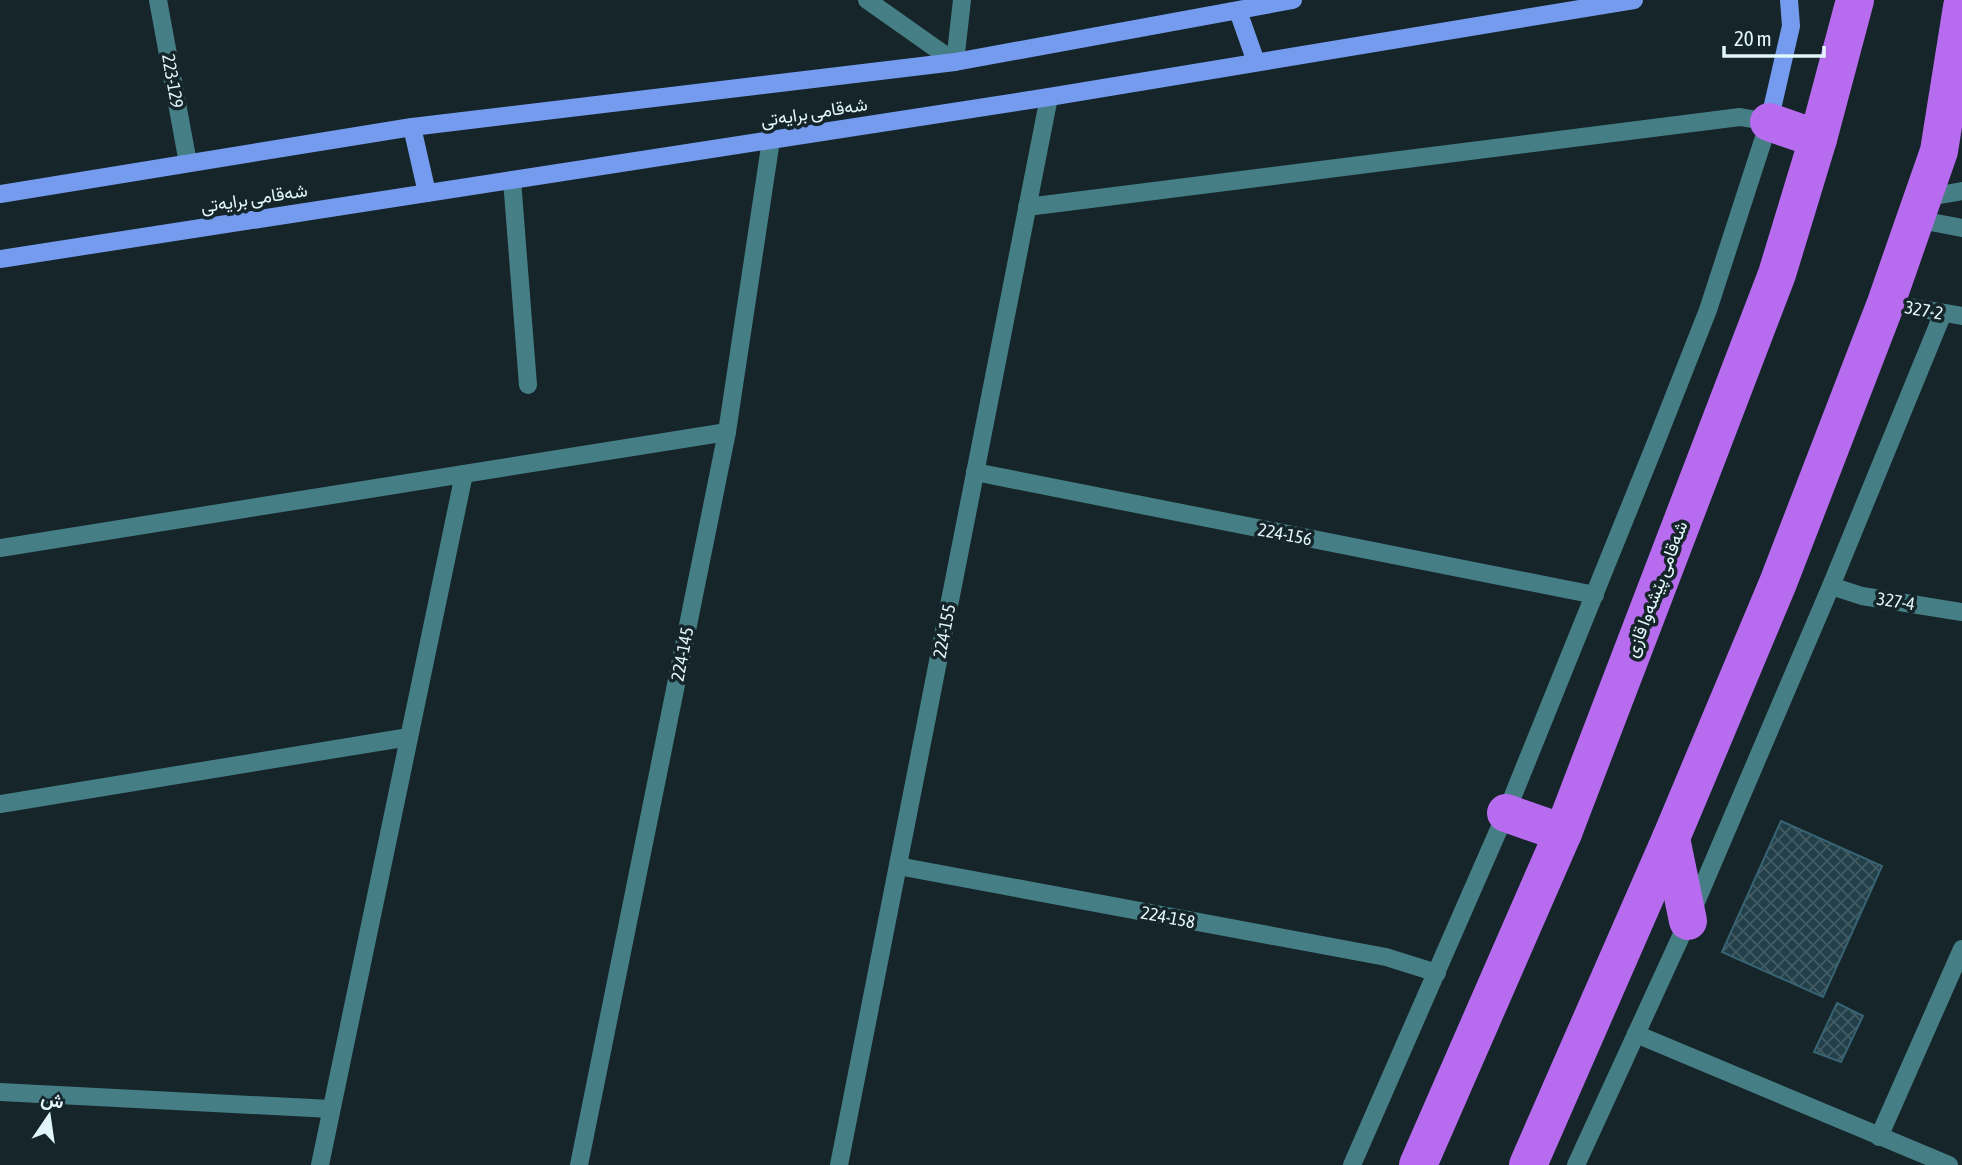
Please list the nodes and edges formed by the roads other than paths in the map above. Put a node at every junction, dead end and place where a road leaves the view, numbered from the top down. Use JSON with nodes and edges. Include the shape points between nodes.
{"nodes":[{"id":1,"x":158,"y":0,"type":"edge"},
{"id":2,"x":867,"y":0,"type":"edge"},
{"id":3,"x":962,"y":0,"type":"edge"},
{"id":4,"x":1293,"y":0,"type":"edge"},
{"id":5,"x":1634,"y":0,"type":"edge"},
{"id":6,"x":1789,"y":0,"type":"edge"},
{"id":7,"x":1855,"y":0,"type":"edge"},
{"id":8,"x":1962,"y":7,"type":"edge"},
{"id":9,"x":1238,"y":11,"type":"junction"},
{"id":10,"x":955,"y":62,"type":"junction"},
{"id":11,"x":1256,"y":62,"type":"junction"},
{"id":12,"x":1049,"y":97,"type":"junction"},
{"id":13,"x":1952,"y":120,"type":"edge"},
{"id":14,"x":1769,"y":122,"type":"junction"},
{"id":15,"x":412,"y":127,"type":"junction"},
{"id":16,"x":1818,"y":139,"type":"junction"},
{"id":17,"x":771,"y":140,"type":"junction"},
{"id":18,"x":188,"y":163,"type":"junction"},
{"id":19,"x":512,"y":180,"type":"junction"},
{"id":20,"x":1962,"y":191,"type":"edge"},
{"id":21,"x":427,"y":193,"type":"junction"},
{"id":22,"x":0,"y":194,"type":"edge"},
{"id":23,"x":1962,"y":205,"type":"edge"},
{"id":24,"x":1027,"y":207,"type":"junction"},
{"id":25,"x":1919,"y":209,"type":"junction"},
{"id":26,"x":1962,"y":228,"type":"edge"},
{"id":27,"x":0,"y":259,"type":"edge"},
{"id":28,"x":1886,"y":303,"type":"junction"},
{"id":29,"x":1943,"y":313,"type":"junction"},
{"id":30,"x":1962,"y":316,"type":"edge"},
{"id":31,"x":528,"y":385,"type":"dead end"},
{"id":32,"x":727,"y":432,"type":"junction"},
{"id":33,"x":975,"y":472,"type":"junction"},
{"id":34,"x":464,"y":474,"type":"junction"},
{"id":35,"x":0,"y":548,"type":"edge"},
{"id":36,"x":1831,"y":586,"type":"junction"},
{"id":37,"x":1595,"y":595,"type":"junction"},
{"id":38,"x":1962,"y":612,"type":"edge"},
{"id":39,"x":409,"y":737,"type":"junction"},
{"id":40,"x":0,"y":804,"type":"edge"},
{"id":41,"x":1506,"y":813,"type":"junction"},
{"id":42,"x":1563,"y":833,"type":"junction"},
{"id":43,"x":1671,"y":838,"type":"junction"},
{"id":44,"x":898,"y":866,"type":"junction"},
{"id":45,"x":1688,"y":921,"type":"junction"},
{"id":46,"x":1962,"y":949,"type":"edge"},
{"id":47,"x":1437,"y":973,"type":"junction"},
{"id":48,"x":1636,"y":1034,"type":"junction"},
{"id":49,"x":0,"y":1092,"type":"edge"},
{"id":50,"x":331,"y":1109,"type":"junction"},
{"id":51,"x":1879,"y":1137,"type":"junction"},
{"id":52,"x":320,"y":1165,"type":"edge"},
{"id":53,"x":579,"y":1165,"type":"edge"},
{"id":54,"x":839,"y":1165,"type":"edge"},
{"id":55,"x":1352,"y":1165,"type":"edge"},
{"id":56,"x":1418,"y":1165,"type":"edge"},
{"id":57,"x":1528,"y":1165,"type":"edge"},
{"id":58,"x":1576,"y":1165,"type":"edge"},
{"id":59,"x":1949,"y":1165,"type":"edge"}],
"edges":[{"from":1,"to":18,"type":"street","name":"223-129"},
{"from":2,"to":10,"type":"street"},
{"from":3,"to":10,"type":"street"},
{"from":4,"to":9,"type":"main road","name":"شەقامی برایەتی"},
{"from":5,"to":11,"type":"main road","name":"شەقامی برایەتی"},
{"from":6,"to":14,"type":"main road","via":[[1791,26]]},
{"from":7,"to":16,"type":"highway","name":"شەقامی پێشەوا قازی"},
{"from":8,"to":13,"type":"highway"},
{"from":9,"to":10,"type":"main road","name":"شەقامی برایەتی"},
{"from":9,"to":11,"type":"main road"},
{"from":10,"to":15,"type":"main road","name":"شەقامی برایەتی"},
{"from":11,"to":12,"type":"main road","name":"شەقامی برایەتی"},
{"from":12,"to":17,"type":"main road","name":"شەقامی برایەتی"},
{"from":12,"to":24,"type":"street","name":"224-155"},
{"from":13,"to":25,"type":"highway"},
{"from":14,"to":16,"type":"highway"},
{"from":14,"to":24,"type":"street","via":[[1740,117]]},
{"from":14,"to":37,"type":"street","via":[[1708,310]]},
{"from":15,"to":18,"type":"main road","name":"شەقامی برایەتی"},
{"from":15,"to":21,"type":"main road"},
{"from":16,"to":42,"type":"highway","name":"شەقامی پێشەوا قازی","via":[[1777,274]]},
{"from":17,"to":19,"type":"main road","name":"شەقامی برایەتی"},
{"from":17,"to":32,"type":"street","name":"224-145"},
{"from":18,"to":22,"type":"main road","name":"شەقامی برایەتی"},
{"from":19,"to":21,"type":"main road","name":"شەقامی برایەتی"},
{"from":19,"to":31,"type":"street"},
{"from":20,"to":25,"type":"street"},
{"from":21,"to":27,"type":"main road","name":"شەقامی برایەتی"},
{"from":23,"to":25,"type":"street"},
{"from":24,"to":33,"type":"street","name":"224-155"},
{"from":25,"to":26,"type":"street"},
{"from":25,"to":28,"type":"highway"},
{"from":28,"to":29,"type":"street","name":"327-2"},
{"from":28,"to":43,"type":"highway","via":[[1778,583]]},
{"from":29,"to":30,"type":"street","name":"327-2"},
{"from":29,"to":36,"type":"street"},
{"from":32,"to":34,"type":"street"},
{"from":32,"to":53,"type":"street","name":"224-145"},
{"from":33,"to":37,"type":"street","name":"224-156"},
{"from":33,"to":44,"type":"street","name":"224-155"},
{"from":34,"to":35,"type":"street"},
{"from":34,"to":39,"type":"street"},
{"from":36,"to":38,"type":"street","name":"327-4","via":[[1862,596]]},
{"from":36,"to":45,"type":"street"},
{"from":37,"to":41,"type":"street"},
{"from":39,"to":40,"type":"street"},
{"from":39,"to":50,"type":"street"},
{"from":41,"to":42,"type":"highway"},
{"from":41,"to":47,"type":"street"},
{"from":42,"to":56,"type":"highway","name":"شەقامی پێشەوا قازی"},
{"from":43,"to":45,"type":"highway"},
{"from":43,"to":57,"type":"highway"},
{"from":44,"to":47,"type":"street","name":"224-158","via":[[1385,957]]},
{"from":44,"to":54,"type":"street","name":"224-155"},
{"from":45,"to":48,"type":"street"},
{"from":46,"to":51,"type":"street"},
{"from":47,"to":55,"type":"street"},
{"from":48,"to":51,"type":"street"},
{"from":48,"to":58,"type":"street"},
{"from":49,"to":50,"type":"street"},
{"from":50,"to":52,"type":"street"},
{"from":51,"to":59,"type":"street"}]}
